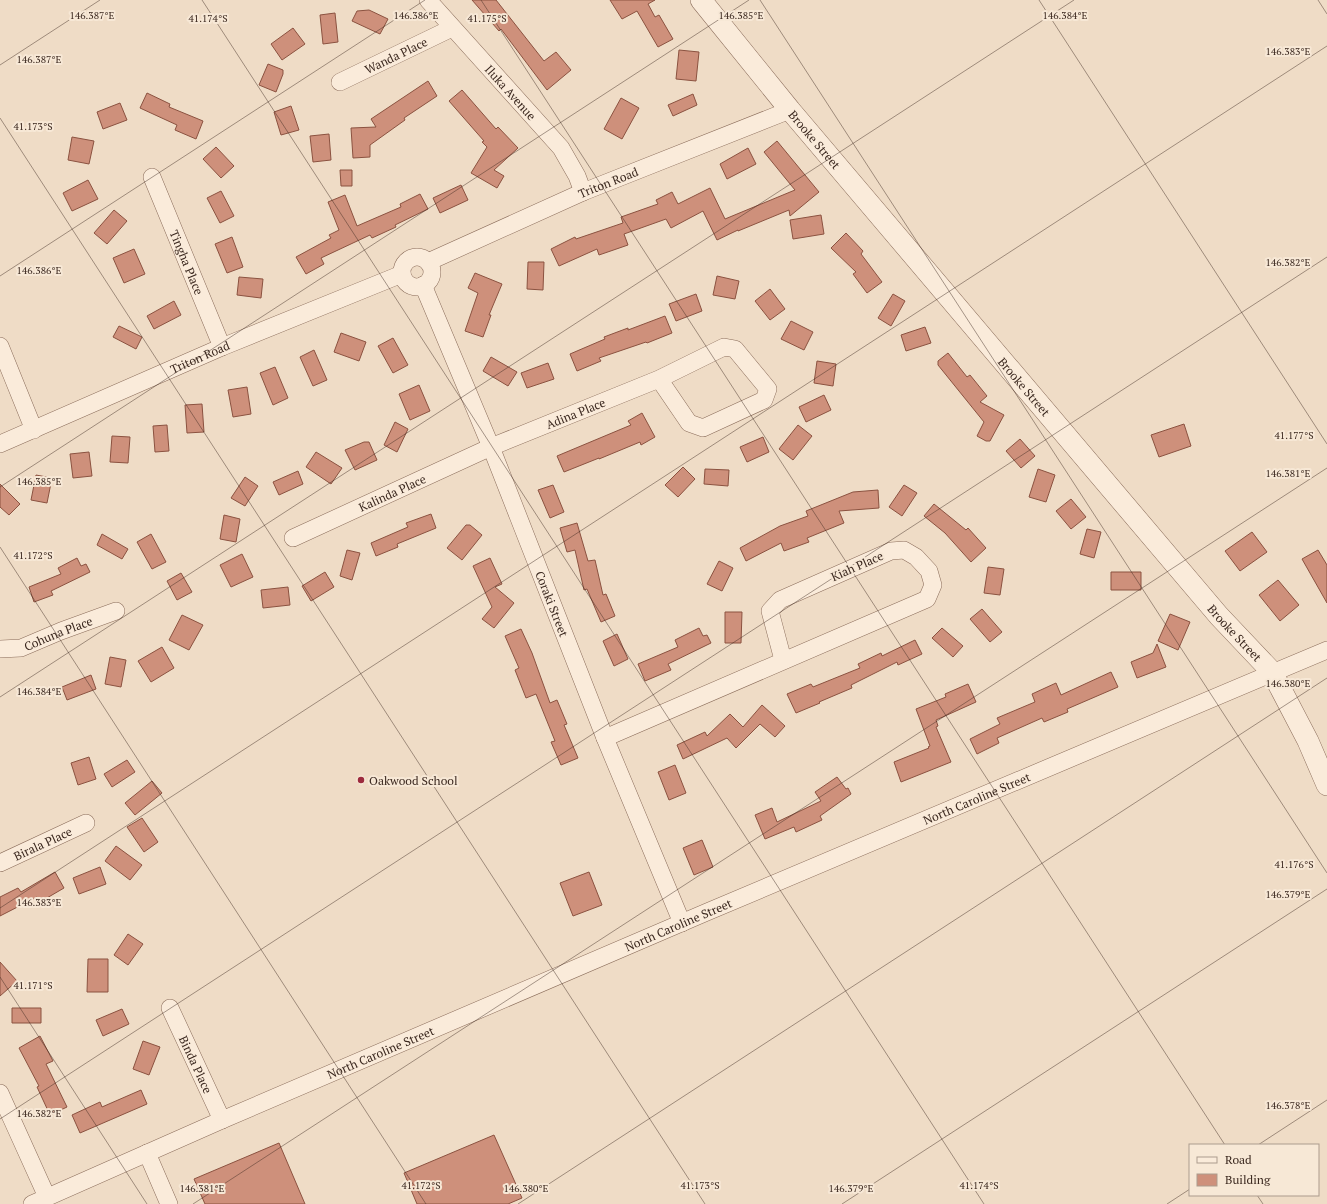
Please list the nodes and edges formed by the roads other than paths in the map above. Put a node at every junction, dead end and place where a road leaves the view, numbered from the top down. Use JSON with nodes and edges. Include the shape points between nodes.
{"nodes":[{"id":1,"x":428,"y":0,"type":"edge"},
{"id":2,"x":701,"y":0,"type":"edge"},
{"id":3,"x":452,"y":28,"type":"junction"},
{"id":4,"x":340,"y":82,"type":"dead end"},
{"id":5,"x":790,"y":110,"type":"junction"},
{"id":6,"x":152,"y":177,"type":"dead end"},
{"id":7,"x":583,"y":192,"type":"junction"},
{"id":8,"x":428,"y":262,"type":"junction"},
{"id":9,"x":402,"y":274,"type":"junction"},
{"id":10,"x":423,"y":285,"type":"junction"},
{"id":11,"x":0,"y":346,"type":"edge"},
{"id":12,"x":222,"y":347,"type":"junction"},
{"id":13,"x":659,"y":379,"type":"junction"},
{"id":14,"x":34,"y":430,"type":"junction"},
{"id":15,"x":0,"y":444,"type":"edge"},
{"id":16,"x":491,"y":447,"type":"junction"},
{"id":17,"x":293,"y":538,"type":"dead end"},
{"id":18,"x":116,"y":611,"type":"dead end"},
{"id":19,"x":0,"y":649,"type":"edge"},
{"id":20,"x":1327,"y":650,"type":"edge"},
{"id":21,"x":783,"y":660,"type":"junction"},
{"id":22,"x":1272,"y":672,"type":"junction"},
{"id":23,"x":605,"y":738,"type":"junction"},
{"id":24,"x":1327,"y":785,"type":"edge"},
{"id":25,"x":86,"y":823,"type":"dead end"},
{"id":26,"x":0,"y":863,"type":"edge"},
{"id":27,"x":682,"y":923,"type":"junction"},
{"id":28,"x":170,"y":1008,"type":"dead end"},
{"id":29,"x":0,"y":1093,"type":"edge"},
{"id":30,"x":222,"y":1120,"type":"junction"},
{"id":31,"x":147,"y":1153,"type":"junction"},
{"id":32,"x":39,"y":1201,"type":"edge"},
{"id":33,"x":169,"y":1204,"type":"edge"}],
"edges":[{"from":1,"to":3,"type":"street","name":"Iluka Avenue"},
{"from":2,"to":5,"type":"street","name":"Brooke Street"},
{"from":3,"to":4,"type":"street","name":"Wanda Place"},
{"from":3,"to":7,"type":"street","name":"Iluka Avenue","via":[[561,148]]},
{"from":5,"to":7,"type":"street","name":"Triton Road"},
{"from":5,"to":22,"type":"street","name":"Brooke Street","via":[[1219,616]]},
{"from":6,"to":12,"type":"street","name":"Tingha Place"},
{"from":7,"to":8,"type":"street","name":"Triton Road"},
{"from":8,"to":9,"type":"street","via":[[421,257],[411,258],[404,264]]},
{"from":8,"to":10,"type":"street","via":[[431,277]]},
{"from":9,"to":10,"type":"street","via":[[412,286]]},
{"from":9,"to":12,"type":"street","name":"Triton Road"},
{"from":10,"to":16,"type":"street","name":"Coraki Street"},
{"from":11,"to":14,"type":"street"},
{"from":12,"to":14,"type":"street","name":"Triton Road"},
{"from":13,"to":13,"type":"street","name":"Adina Place","via":[[724,347],[735,349],[768,389],[764,400],[703,428],[689,423]]},
{"from":13,"to":16,"type":"street","name":"Adina Place"},
{"from":14,"to":15,"type":"street","name":"Triton Road"},
{"from":16,"to":17,"type":"street","name":"Kalinda Place"},
{"from":16,"to":23,"type":"street","name":"Coraki Street"},
{"from":18,"to":19,"type":"street","name":"Cohuna Place","via":[[21,648]]},
{"from":20,"to":22,"type":"street","name":"North Caroline Street"},
{"from":21,"to":21,"type":"street","name":"Kiah Place","via":[[927,599],[934,585],[930,571],[916,557],[904,550],[891,551],[780,600],[770,611]]},
{"from":21,"to":23,"type":"street","name":"Kiah Place"},
{"from":22,"to":24,"type":"street","name":"Brooke Street","via":[[1308,741]]},
{"from":22,"to":27,"type":"street","name":"North Caroline Street"},
{"from":23,"to":27,"type":"street","name":"Coraki Street"},
{"from":25,"to":26,"type":"street","name":"Birala Place"},
{"from":27,"to":30,"type":"street","name":"North Caroline Street"},
{"from":28,"to":30,"type":"street","name":"Binda Place"},
{"from":29,"to":32,"type":"street"},
{"from":30,"to":31,"type":"street","name":"North Caroline Street"},
{"from":31,"to":32,"type":"street","name":"North Caroline Street"},
{"from":31,"to":33,"type":"street"}]}
